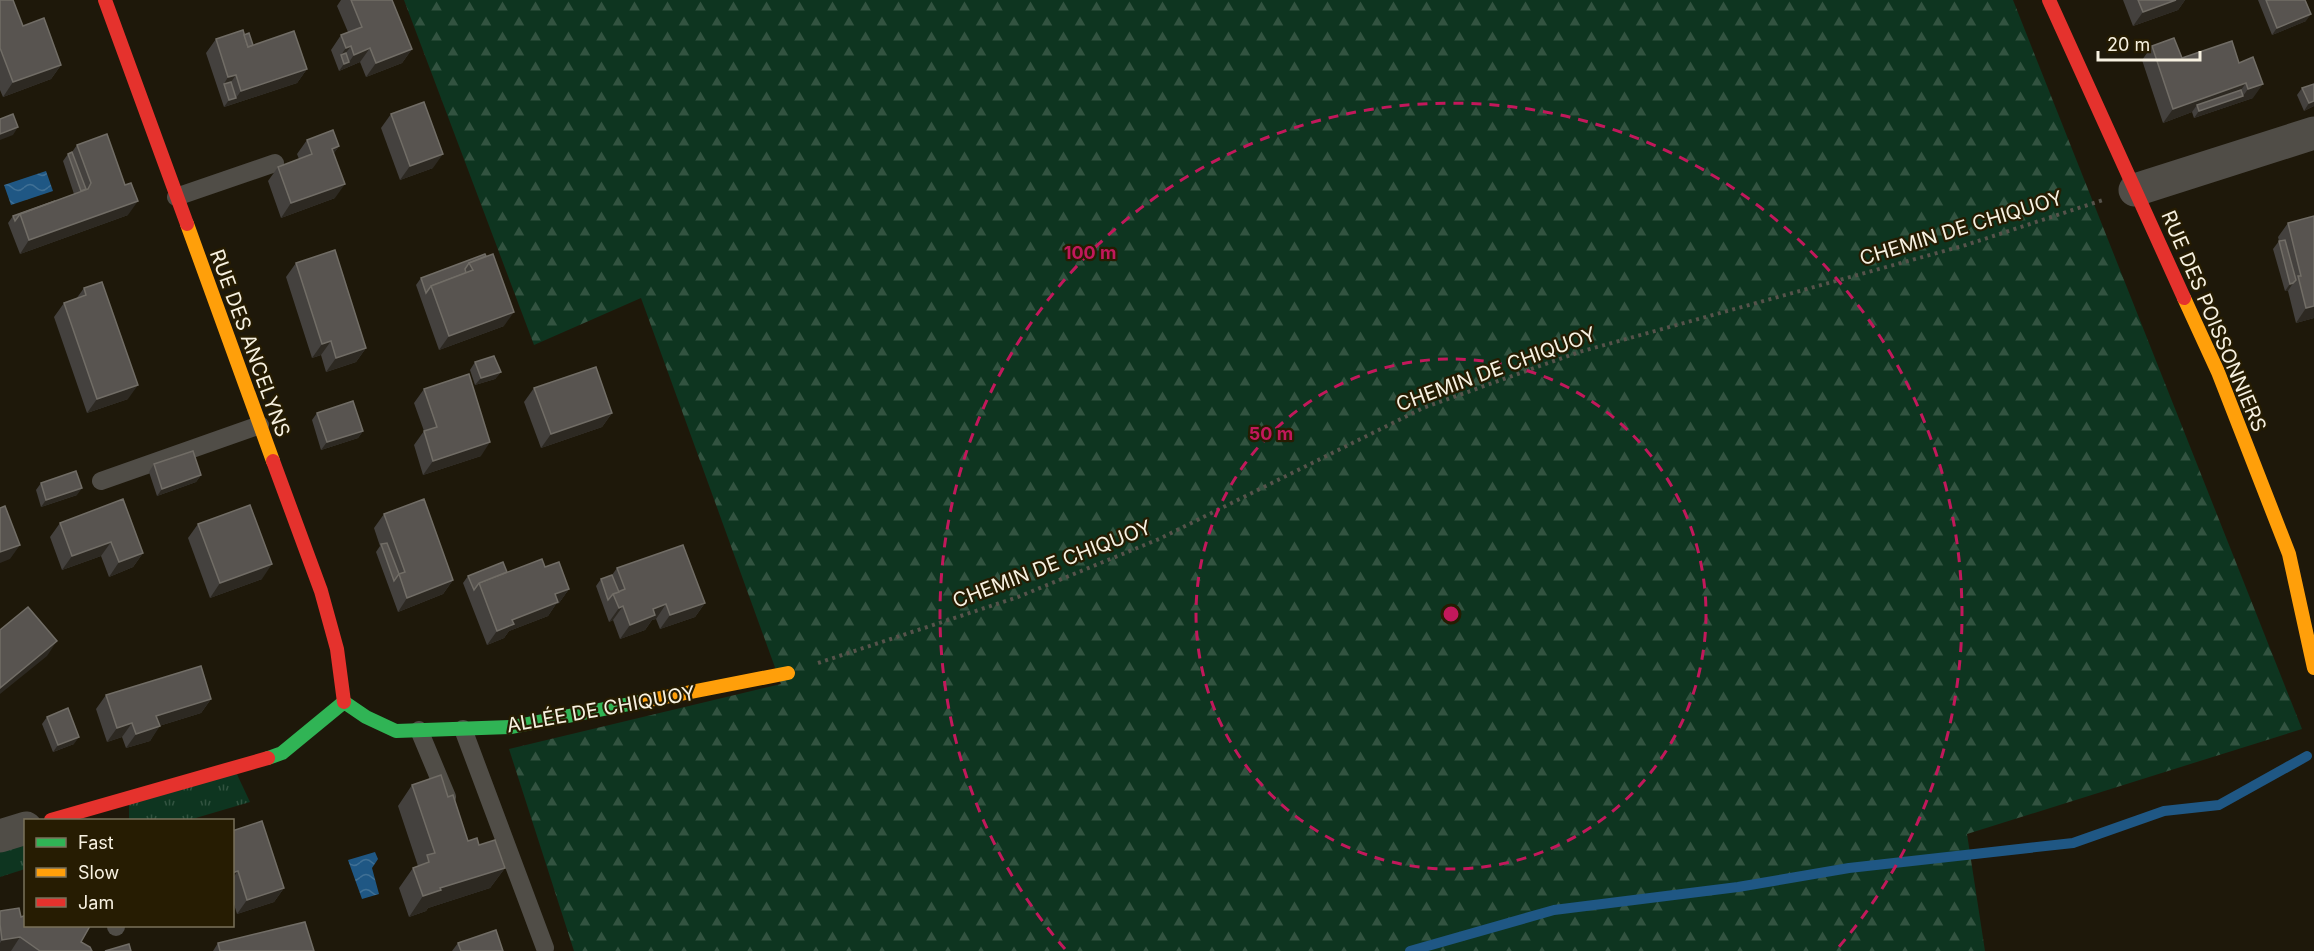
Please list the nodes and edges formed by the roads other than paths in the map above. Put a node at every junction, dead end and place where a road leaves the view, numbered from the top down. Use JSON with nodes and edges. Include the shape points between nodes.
{"nodes":[{"id":1,"x":105,"y":0,"type":"edge"},
{"id":2,"x":2049,"y":0,"type":"edge"},
{"id":3,"x":2314,"y":133,"type":"edge"},
{"id":4,"x":275,"y":162,"type":"dead end"},
{"id":5,"x":2135,"y":190,"type":"junction"},
{"id":6,"x":176,"y":197,"type":"junction"},
{"id":7,"x":260,"y":425,"type":"junction"},
{"id":8,"x":101,"y":482,"type":"dead end"},
{"id":9,"x":2314,"y":668,"type":"edge"},
{"id":10,"x":788,"y":673,"type":"road end"},
{"id":11,"x":344,"y":702,"type":"junction"},
{"id":12,"x":463,"y":729,"type":"junction"},
{"id":13,"x":419,"y":730,"type":"junction"},
{"id":14,"x":94,"y":814,"type":"edge"},
{"id":15,"x":454,"y":814,"type":"edge"},
{"id":16,"x":58,"y":819,"type":"edge"},
{"id":17,"x":24,"y":829,"type":"edge"},
{"id":18,"x":0,"y":836,"type":"edge"},
{"id":19,"x":545,"y":948,"type":"dead end"}],
"edges":[{"from":1,"to":6,"type":"street","name":"RUE DES ANCELYNS"},
{"from":2,"to":5,"type":"street","name":"RUE DES POISSONNIERS"},
{"from":3,"to":5,"type":"street"},
{"from":4,"to":6,"type":"lane"},
{"from":5,"to":9,"type":"street","name":"RUE DES POISSONNIERS","via":[[2218,372],[2289,554]]},
{"from":6,"to":7,"type":"street","name":"RUE DES ANCELYNS"},
{"from":7,"to":8,"type":"lane"},
{"from":7,"to":11,"type":"street","name":"RUE DES ANCELYNS","via":[[321,591],[337,649]]},
{"from":10,"to":12,"type":"street","name":"ALLÉE DE CHIQUOY","via":[[512,727]]},
{"from":11,"to":13,"type":"street","name":"ALLÉE DE CHIQUOY","via":[[396,731]]},
{"from":11,"to":14,"type":"street","via":[[282,753]]},
{"from":12,"to":13,"type":"street","name":"ALLÉE DE CHIQUOY"},
{"from":12,"to":19,"type":"lane"},
{"from":13,"to":15,"type":"lane"},
{"from":14,"to":16,"type":"street"},
{"from":17,"to":18,"type":"street"}]}
